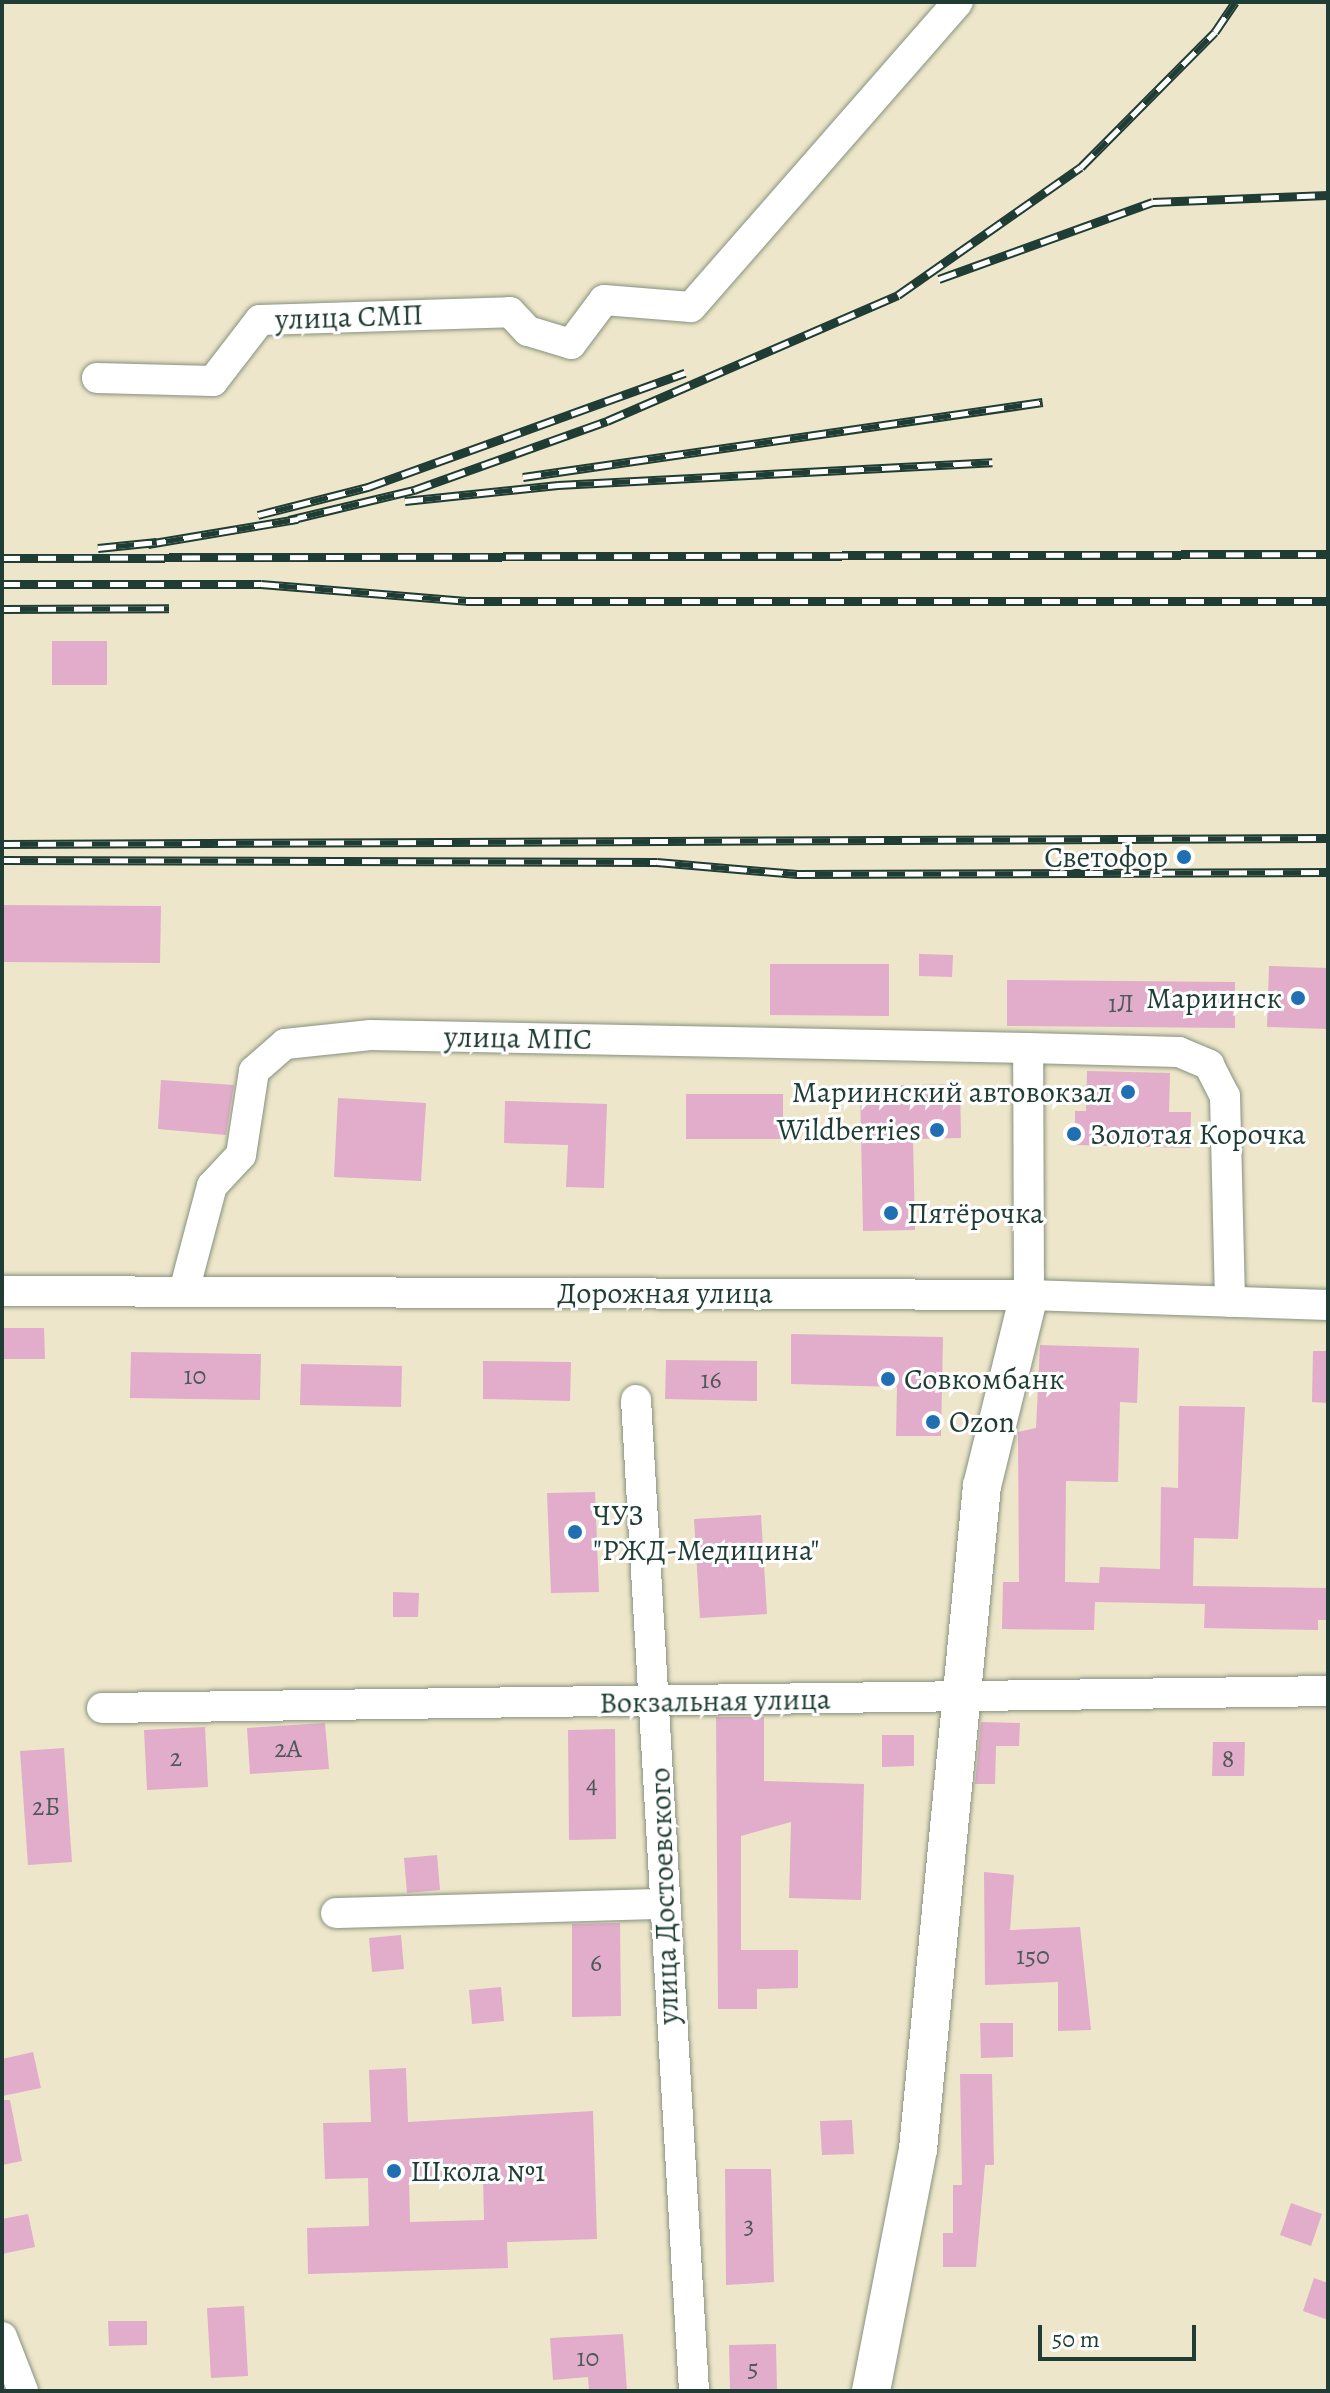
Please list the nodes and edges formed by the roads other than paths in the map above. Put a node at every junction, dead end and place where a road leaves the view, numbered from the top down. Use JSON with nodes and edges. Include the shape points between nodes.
{"nodes":[{"id":1,"x":958,"y":2,"type":"edge"},
{"id":2,"x":97,"y":378,"type":"dead end"},
{"id":3,"x":1028,"y":1048,"type":"junction"},
{"id":4,"x":2,"y":1291,"type":"edge"},
{"id":5,"x":184,"y":1291,"type":"junction"},
{"id":6,"x":1029,"y":1295,"type":"junction"},
{"id":7,"x":1230,"y":1302,"type":"junction"},
{"id":8,"x":1328,"y":1305,"type":"edge"},
{"id":9,"x":636,"y":1400,"type":"dead end"},
{"id":10,"x":1328,"y":1691,"type":"edge"},
{"id":11,"x":958,"y":1698,"type":"junction"},
{"id":12,"x":657,"y":1701,"type":"junction"},
{"id":13,"x":102,"y":1708,"type":"dead end"},
{"id":14,"x":660,"y":1904,"type":"junction"},
{"id":15,"x":336,"y":1913,"type":"dead end"},
{"id":16,"x":2,"y":2337,"type":"edge"},
{"id":17,"x":23,"y":2391,"type":"edge"},
{"id":18,"x":694,"y":2391,"type":"edge"},
{"id":19,"x":871,"y":2391,"type":"edge"}],
"edges":[{"from":1,"to":2,"type":"street","name":"улица СМП","via":[[691,307],[604,300],[571,344],[528,331],[510,312],[260,320],[213,381]]},
{"from":3,"to":5,"type":"street","name":"улица МПС","via":[[371,1035],[285,1044],[254,1071],[241,1155],[212,1186]]},
{"from":3,"to":6,"type":"street"},
{"from":3,"to":7,"type":"street","name":"улица МПС","via":[[1179,1052],[1209,1065],[1225,1096]]},
{"from":4,"to":5,"type":"street","name":"Дорожная улица"},
{"from":5,"to":6,"type":"street","name":"Дорожная улица"},
{"from":6,"to":7,"type":"street","name":"Дорожная улица"},
{"from":6,"to":11,"type":"main road","via":[[982,1486]]},
{"from":7,"to":8,"type":"street","name":"Дорожная улица"},
{"from":9,"to":12,"type":"street","name":"улица Достоевского"},
{"from":10,"to":11,"type":"street","name":"Вокзальная улица"},
{"from":11,"to":12,"type":"street","name":"Вокзальная улица"},
{"from":11,"to":19,"type":"main road","via":[[918,2149]]},
{"from":12,"to":13,"type":"street","name":"Вокзальная улица"},
{"from":12,"to":14,"type":"street","name":"улица Достоевского"},
{"from":14,"to":15,"type":"street"},
{"from":14,"to":18,"type":"street","name":"улица Достоевского"},
{"from":16,"to":17,"type":"street"}]}
